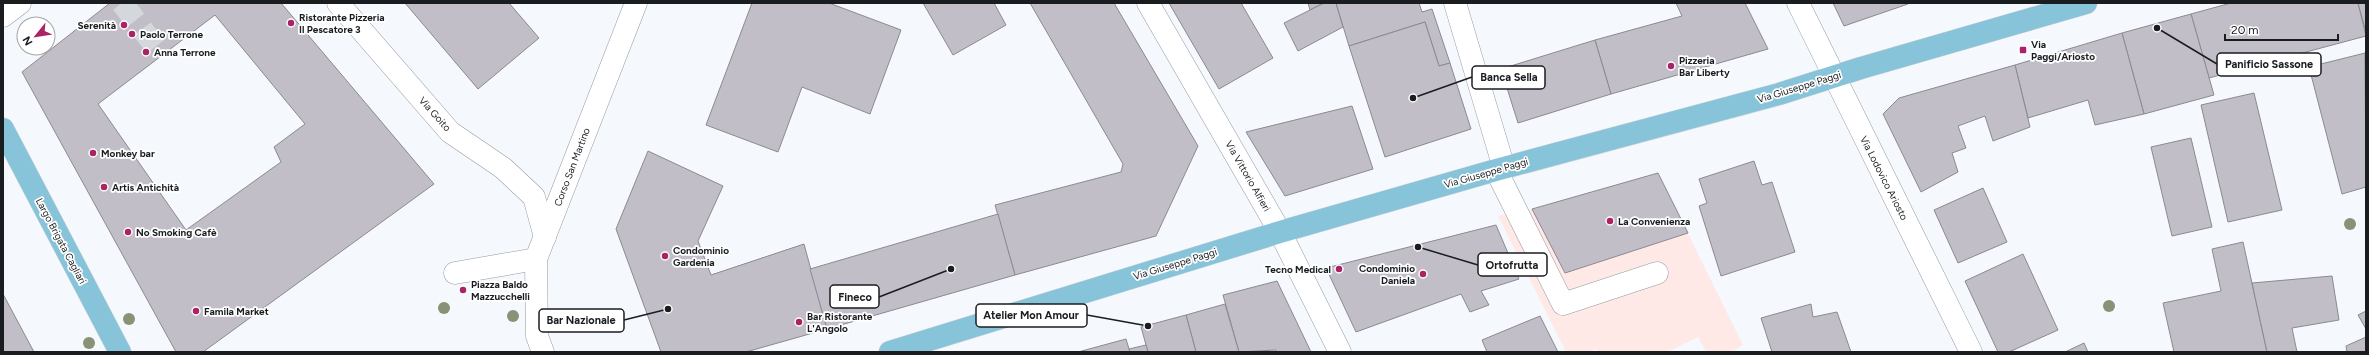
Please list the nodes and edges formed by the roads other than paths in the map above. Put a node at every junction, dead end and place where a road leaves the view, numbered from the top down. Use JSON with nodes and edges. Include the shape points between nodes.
{"nodes":[{"id":1,"x":20,"y":3,"type":"edge"},
{"id":2,"x":338,"y":3,"type":"edge"},
{"id":3,"x":636,"y":3,"type":"edge"},
{"id":4,"x":1148,"y":3,"type":"edge"},
{"id":5,"x":1455,"y":3,"type":"edge"},
{"id":6,"x":1798,"y":3,"type":"edge"},
{"id":7,"x":2086,"y":3,"type":"edge"},
{"id":8,"x":3,"y":16,"type":"edge"},
{"id":9,"x":1833,"y":77,"type":"junction"},
{"id":10,"x":3,"y":129,"type":"edge"},
{"id":11,"x":1500,"y":169,"type":"junction"},
{"id":12,"x":1280,"y":232,"type":"junction"},
{"id":13,"x":545,"y":237,"type":"junction"},
{"id":14,"x":536,"y":259,"type":"junction"},
{"id":15,"x":455,"y":273,"type":"dead end"},
{"id":16,"x":1657,"y":273,"type":"dead end"},
{"id":17,"x":540,"y":344,"type":"edge"},
{"id":18,"x":120,"y":352,"type":"edge"},
{"id":19,"x":890,"y":352,"type":"edge"},
{"id":20,"x":1340,"y":352,"type":"edge"},
{"id":21,"x":1971,"y":352,"type":"edge"}],
"edges":[{"from":1,"to":8,"type":"street"},
{"from":2,"to":13,"type":"street","name":"Via Goito","via":[[450,132],[503,168],[534,197]]},
{"from":3,"to":13,"type":"street","name":"Corso San Martino"},
{"from":4,"to":12,"type":"street","name":"Via Vittorio Alfieri"},
{"from":5,"to":11,"type":"street"},
{"from":6,"to":9,"type":"street","name":"Via Lodovico Ariosto"},
{"from":7,"to":9,"type":"main road","name":"Via Giuseppe Paggi"},
{"from":9,"to":11,"type":"main road","name":"Via Giuseppe Paggi","via":[[1779,94]]},
{"from":9,"to":21,"type":"street","name":"Via Lodovico Ariosto"},
{"from":10,"to":18,"type":"main road","name":"Largo Brigata Cagliari"},
{"from":11,"to":12,"type":"main road","name":"Via Giuseppe Paggi"},
{"from":11,"to":16,"type":"street","via":[[1563,304]]},
{"from":12,"to":19,"type":"main road","name":"Via Giuseppe Paggi"},
{"from":12,"to":20,"type":"street","name":"Via Vittorio Alfieri"},
{"from":13,"to":14,"type":"street","name":"Corso San Martino"},
{"from":14,"to":15,"type":"street"},
{"from":14,"to":17,"type":"street","name":"Corso San Martino"}]}
